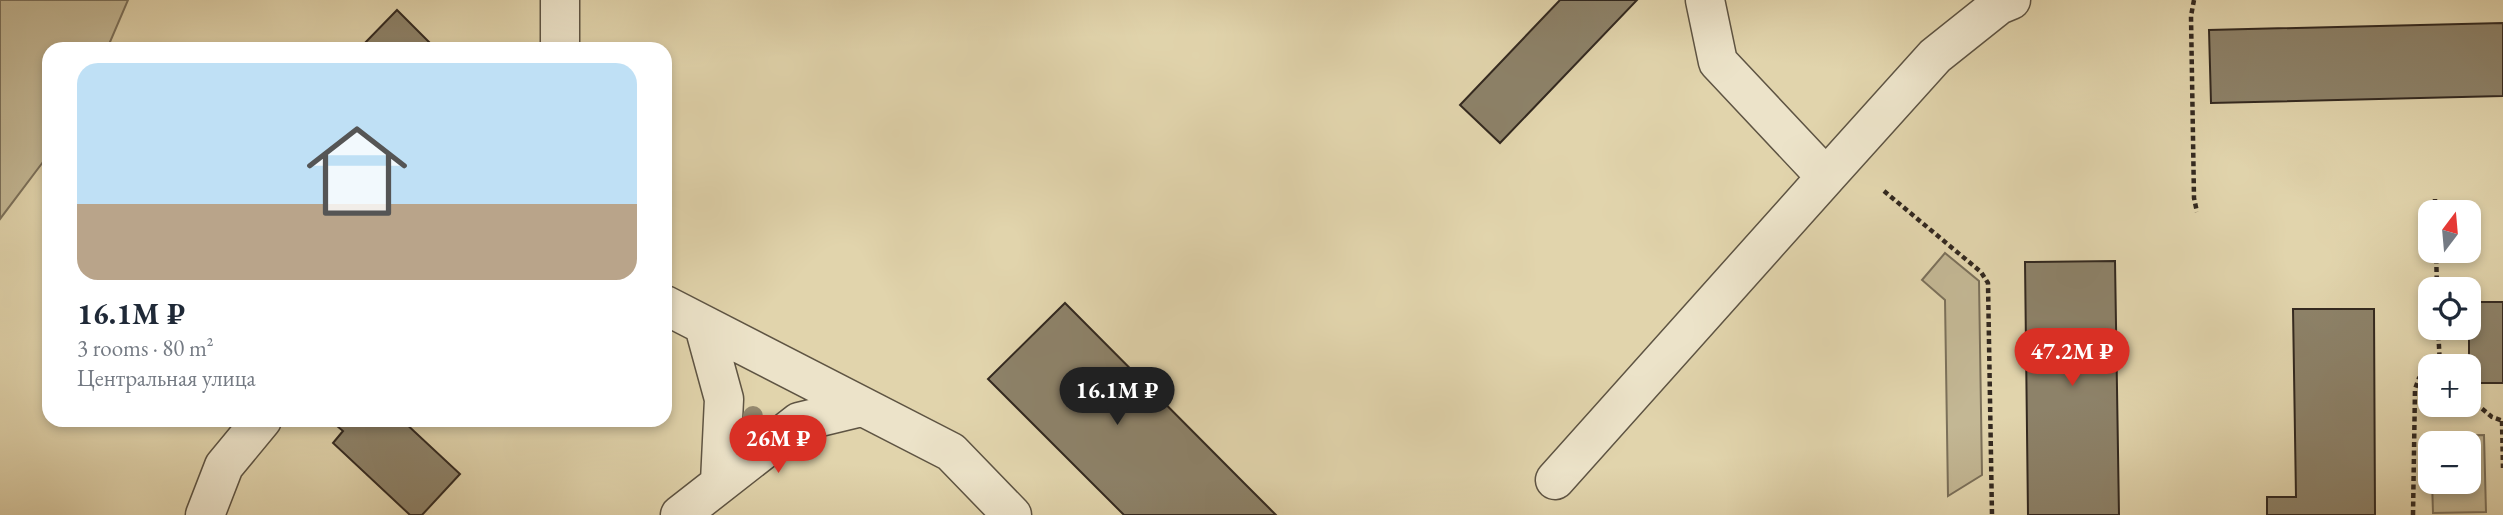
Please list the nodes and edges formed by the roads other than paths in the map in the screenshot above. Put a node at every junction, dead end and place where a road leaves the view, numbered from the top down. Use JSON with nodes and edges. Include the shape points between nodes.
{"nodes":[{"id":1,"x":560,"y":0,"type":"edge"},
{"id":2,"x":1705,"y":0,"type":"edge"},
{"id":3,"x":2011,"y":0,"type":"edge"},
{"id":4,"x":560,"y":42,"type":"edge"},
{"id":5,"x":1826,"y":177,"type":"junction"},
{"id":6,"x":672,"y":309,"type":"edge"},
{"id":7,"x":704,"y":326,"type":"junction"},
{"id":8,"x":861,"y":407,"type":"junction"},
{"id":9,"x":256,"y":427,"type":"edge"},
{"id":10,"x":1555,"y":480,"type":"dead end"},
{"id":11,"x":720,"y":482,"type":"junction"},
{"id":12,"x":205,"y":515,"type":"edge"},
{"id":13,"x":680,"y":515,"type":"edge"},
{"id":14,"x":1012,"y":515,"type":"edge"}],
"edges":[{"from":1,"to":4,"type":"street"},
{"from":2,"to":5,"type":"street","via":[[1718,62]]},
{"from":3,"to":5,"type":"street","via":[[1935,56]]},
{"from":5,"to":10,"type":"street"},
{"from":6,"to":7,"type":"street"},
{"from":7,"to":8,"type":"street"},
{"from":7,"to":11,"type":"street","via":[[724,400]]},
{"from":8,"to":11,"type":"street","via":[[799,422]]},
{"from":8,"to":14,"type":"street","via":[[951,452]]},
{"from":9,"to":12,"type":"street","via":[[223,466]]},
{"from":11,"to":13,"type":"street"}]}
